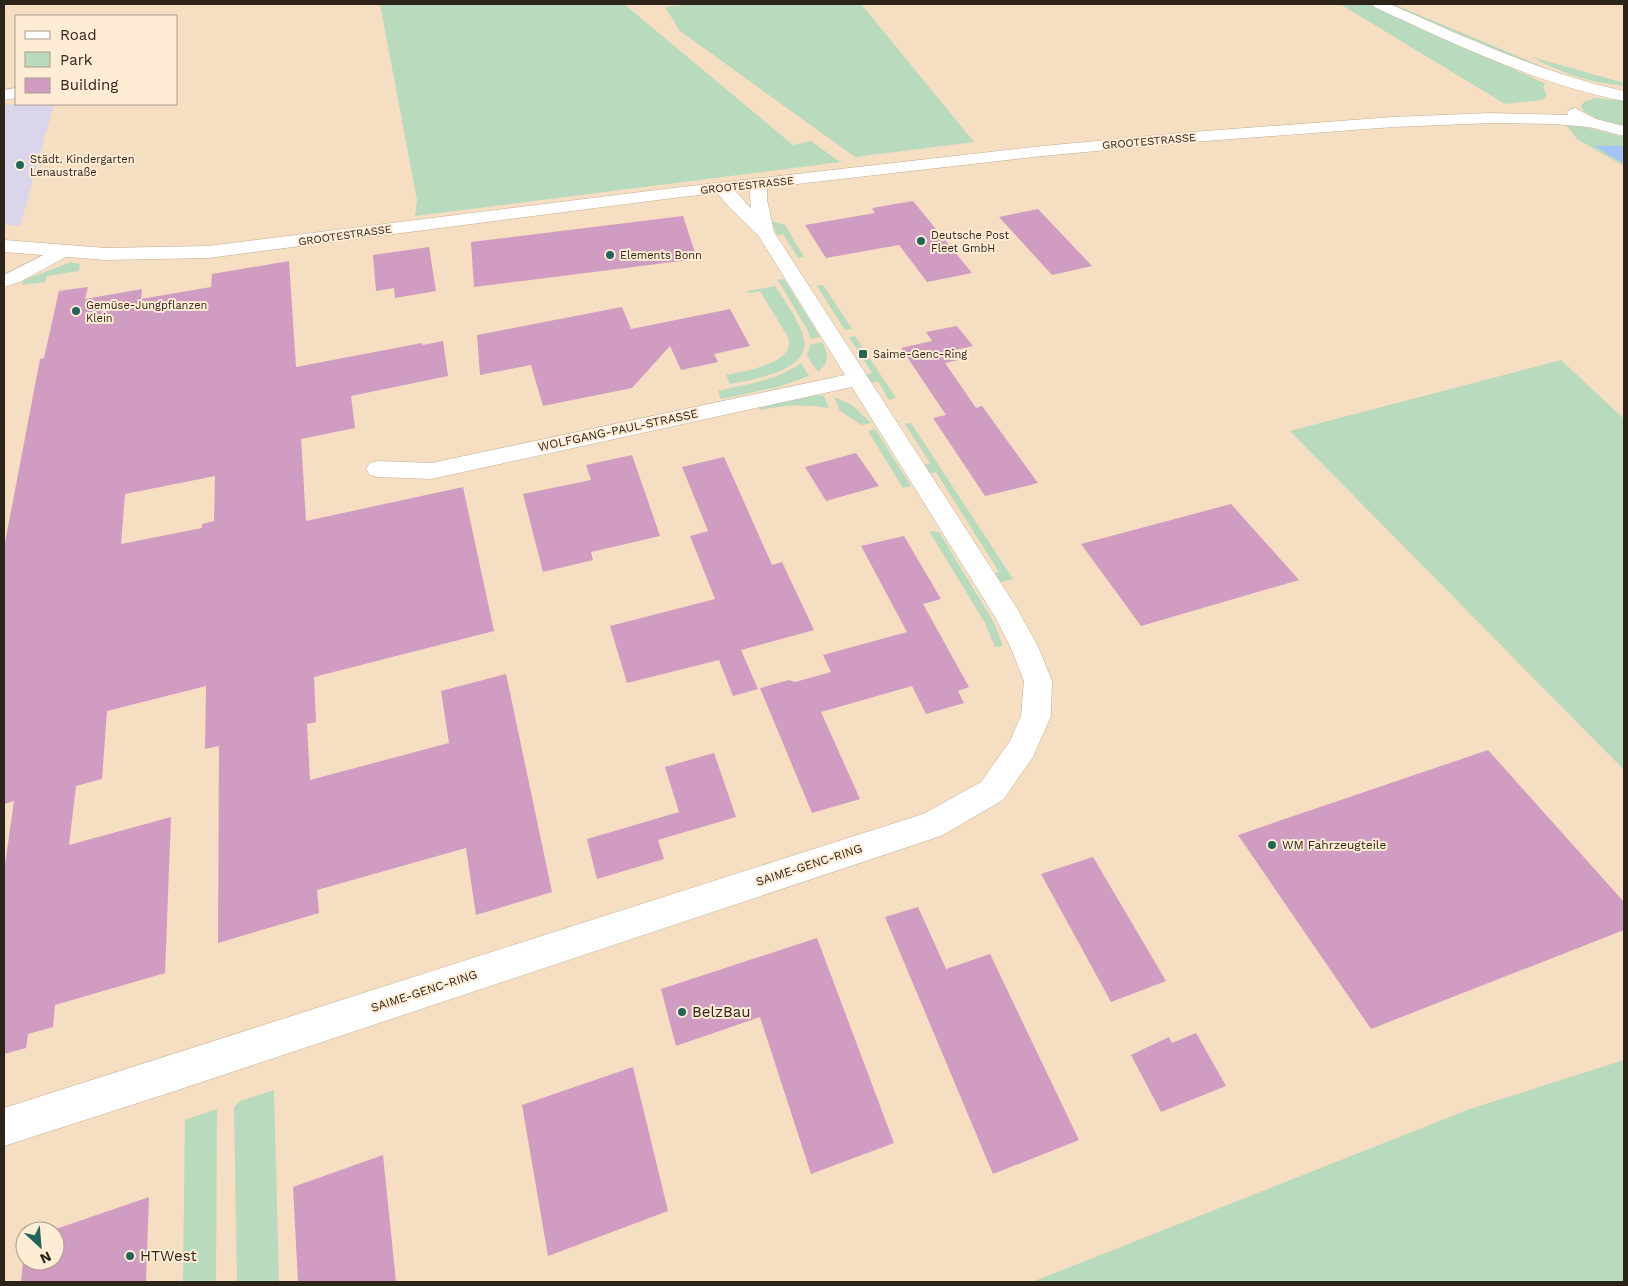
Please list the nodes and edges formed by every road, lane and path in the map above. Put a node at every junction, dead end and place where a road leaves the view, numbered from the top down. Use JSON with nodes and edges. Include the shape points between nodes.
{"nodes":[{"id":1,"x":1379,"y":4,"type":"edge"},
{"id":2,"x":1515,"y":64,"type":"junction"},
{"id":3,"x":1617,"y":95,"type":"edge"},
{"id":4,"x":1571,"y":101,"type":"junction"},
{"id":5,"x":1491,"y":118,"type":"junction"},
{"id":6,"x":1590,"y":122,"type":"junction"},
{"id":7,"x":1624,"y":131,"type":"edge"},
{"id":8,"x":758,"y":183,"type":"junction"},
{"id":9,"x":722,"y":188,"type":"junction"},
{"id":10,"x":764,"y":232,"type":"junction"},
{"id":11,"x":4,"y":246,"type":"edge"},
{"id":12,"x":60,"y":253,"type":"junction"},
{"id":13,"x":4,"y":281,"type":"edge"},
{"id":14,"x":857,"y":379,"type":"junction"},
{"id":15,"x":378,"y":469,"type":"dead end"},
{"id":16,"x":4,"y":1127,"type":"edge"}],
"edges":[{"from":1,"to":2,"type":"main road"},
{"from":2,"to":3,"type":"main road","via":[[1583,88]]},
{"from":2,"to":4,"type":"main road","via":[[1549,83]]},
{"from":3,"to":4,"type":"main road","name":"GROOTESTRASSE","via":[[1588,94]]},
{"from":4,"to":5,"type":"main road","name":"GROOTESTRASSE","via":[[1557,109]]},
{"from":4,"to":6,"type":"main road","via":[[1571,109]]},
{"from":5,"to":6,"type":"main road","name":"GROOTESTRASSE"},
{"from":5,"to":8,"type":"main road","name":"GROOTESTRASSE","via":[[1334,125],[1043,150]]},
{"from":6,"to":7,"type":"main road"},
{"from":8,"to":9,"type":"main road","name":"GROOTESTRASSE"},
{"from":8,"to":10,"type":"main road","name":"SAIME-GENC-RING"},
{"from":9,"to":10,"type":"main road","name":"SAIME-GENC-RING"},
{"from":9,"to":12,"type":"main road","name":"GROOTESTRASSE","via":[[208,252],[135,256]]},
{"from":10,"to":14,"type":"main road","name":"SAIME-GENC-RING"},
{"from":11,"to":12,"type":"main road","name":"GROOTESTRASSE"},
{"from":12,"to":13,"type":"main road"},
{"from":14,"to":15,"type":"main road","name":"WOLFGANG-PAUL-STRASSE","via":[[431,471]]},
{"from":14,"to":16,"type":"main road","name":"SAIME-GENC-RING","via":[[1006,612],[1038,682],[1036,716],[1022,748],[992,791],[932,825]]}]}
